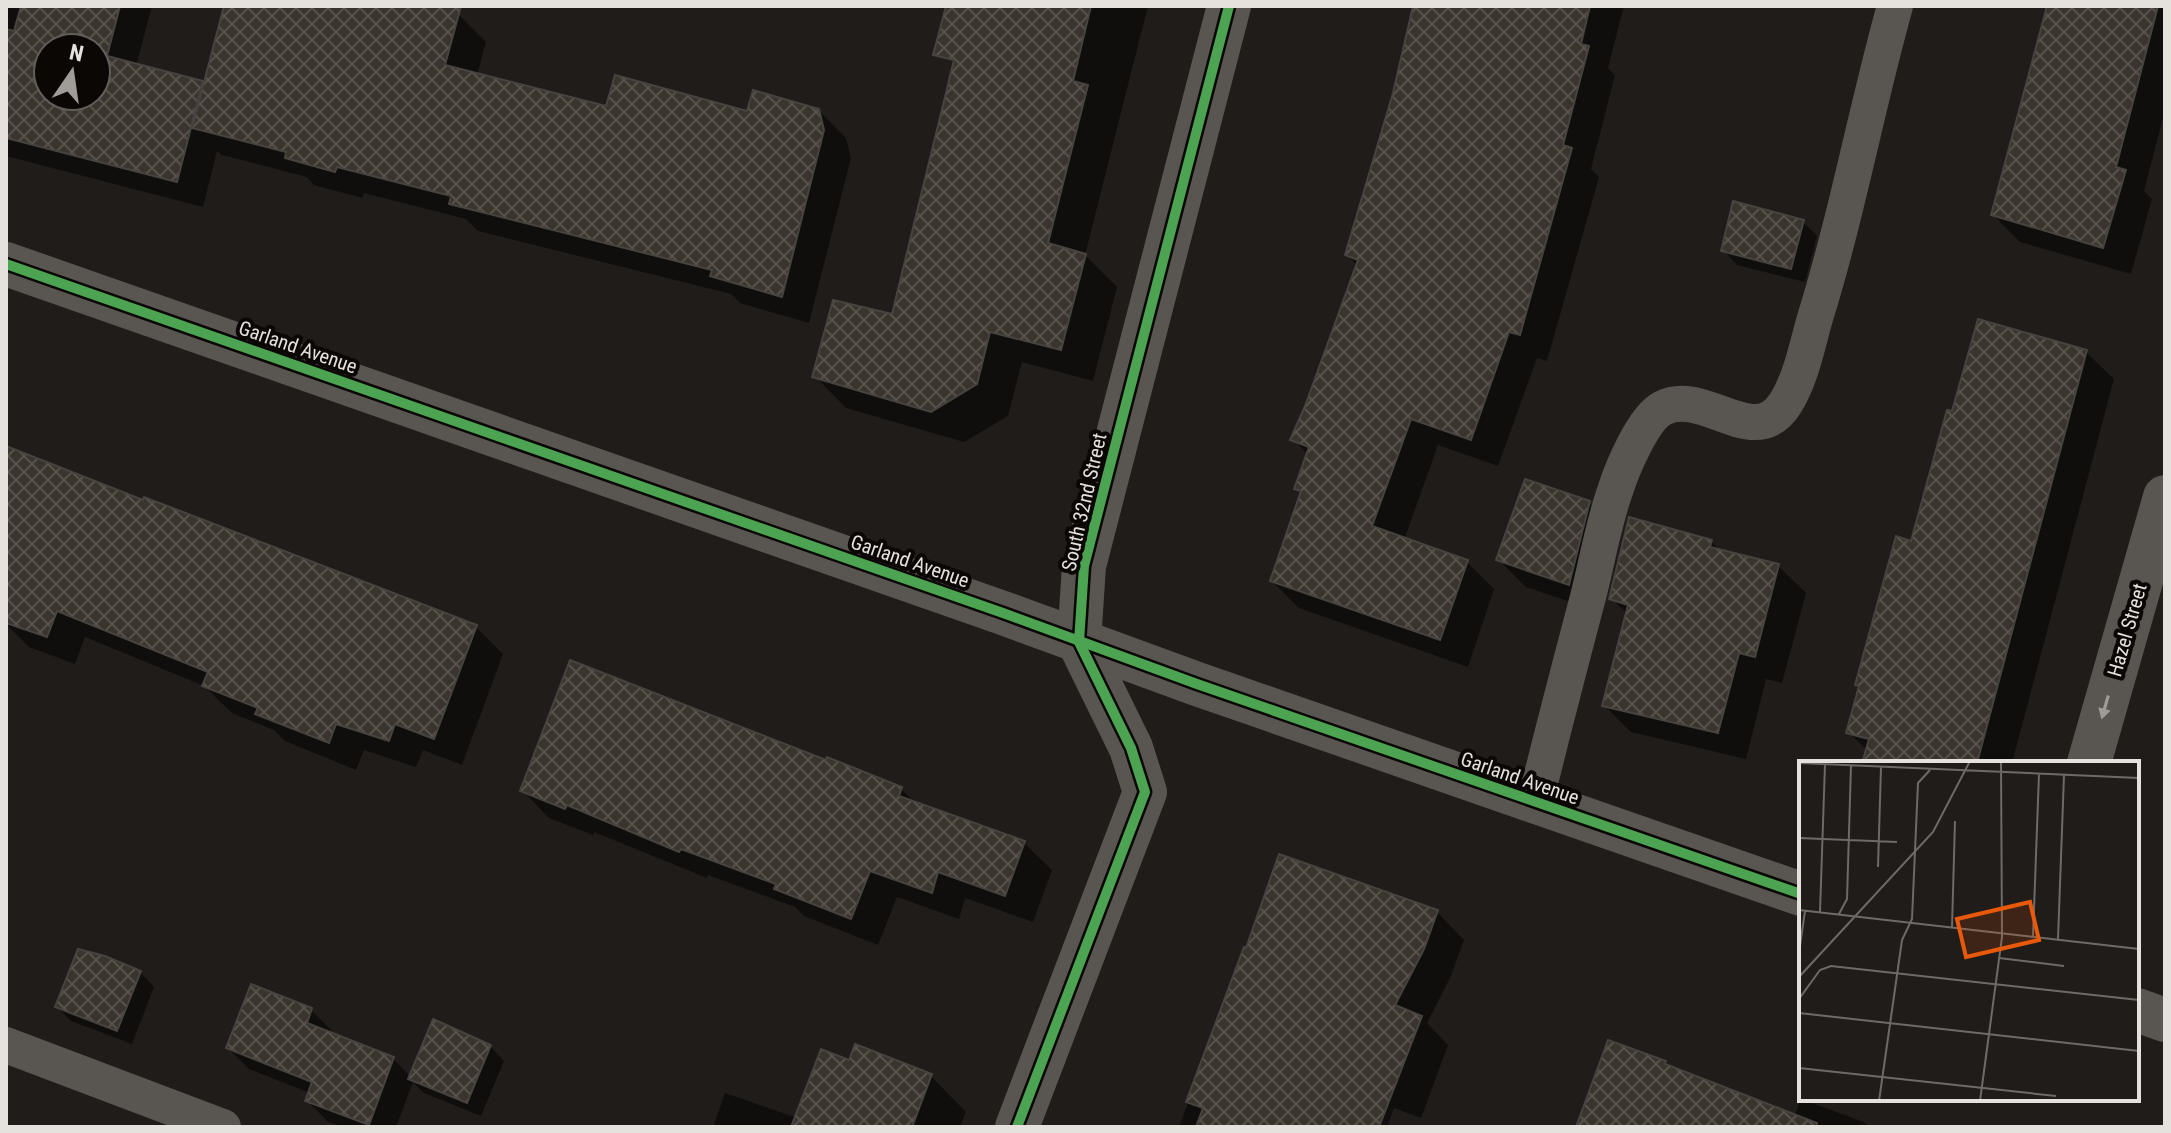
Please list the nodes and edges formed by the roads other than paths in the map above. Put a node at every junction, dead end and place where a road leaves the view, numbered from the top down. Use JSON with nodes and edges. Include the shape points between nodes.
{"nodes":[{"id":1,"x":1229,"y":6,"type":"edge"},
{"id":2,"x":1895,"y":6,"type":"edge"},
{"id":3,"x":6,"y":264,"type":"edge"},
{"id":4,"x":2165,"y":497,"type":"edge"},
{"id":5,"x":1079,"y":642,"type":"junction"},
{"id":6,"x":2090,"y":761,"type":"edge"},
{"id":7,"x":1535,"y":803,"type":"junction"},
{"id":8,"x":1799,"y":893,"type":"edge"},
{"id":9,"x":2139,"y":1011,"type":"edge"},
{"id":10,"x":2165,"y":1020,"type":"edge"},
{"id":11,"x":6,"y":1045,"type":"edge"},
{"id":12,"x":223,"y":1127,"type":"edge"},
{"id":13,"x":1017,"y":1127,"type":"edge"}],
"edges":[{"from":1,"to":5,"type":"street","name":"South 32nd Street","via":[[1084,566]]},
{"from":2,"to":7,"type":"lane","via":[[1835,255],[1787,402],[1777,415],[1759,422],[1744,422],[1696,404],[1670,405],[1660,409],[1642,433],[1614,491]]},
{"from":3,"to":5,"type":"street","name":"Garland Avenue"},
{"from":4,"to":6,"type":"street","name":"Hazel Street","one_way":true},
{"from":5,"to":7,"type":"street","name":"Garland Avenue"},
{"from":5,"to":13,"type":"street","name":"South 32nd Street","via":[[1131,748],[1145,792]]},
{"from":7,"to":8,"type":"street","name":"Garland Avenue"},
{"from":9,"to":10,"type":"street"},
{"from":11,"to":12,"type":"lane"}]}
